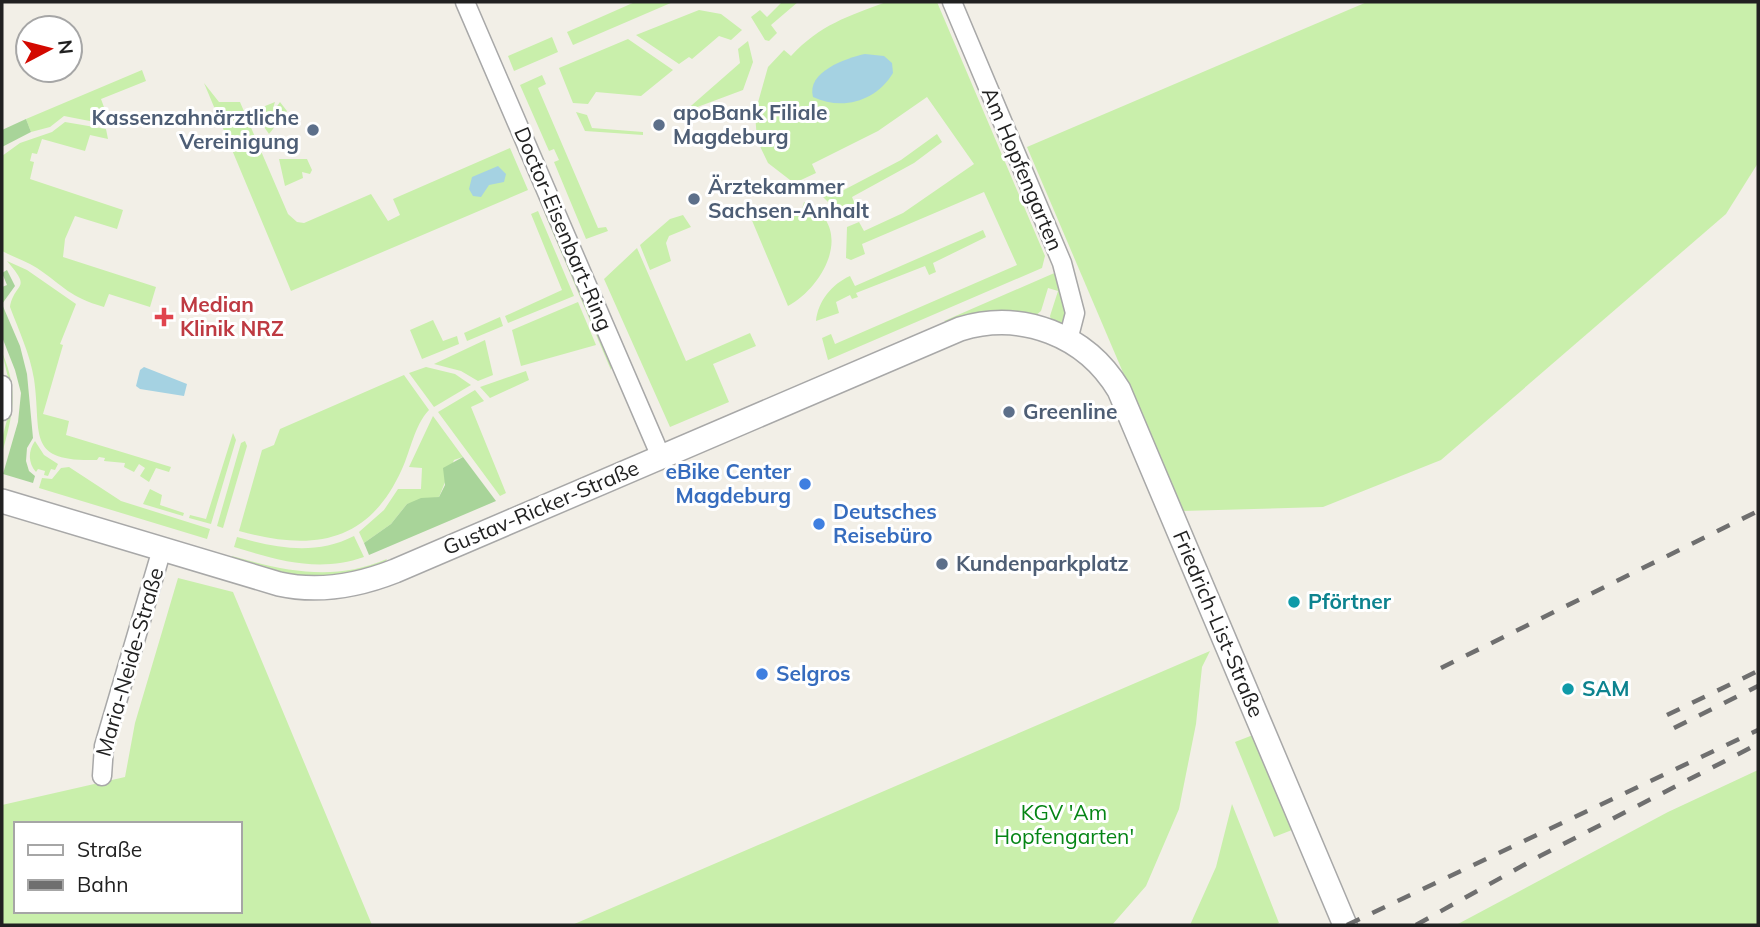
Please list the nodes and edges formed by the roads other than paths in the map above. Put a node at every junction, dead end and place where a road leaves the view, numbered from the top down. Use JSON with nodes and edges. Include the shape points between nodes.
{"nodes":[{"id":1,"x":465,"y":2,"type":"edge"},
{"id":2,"x":952,"y":2,"type":"edge"},
{"id":3,"x":1068,"y":340,"type":"junction"},
{"id":4,"x":2,"y":385,"type":"edge"},
{"id":5,"x":2,"y":411,"type":"edge"},
{"id":6,"x":661,"y":457,"type":"junction"},
{"id":7,"x":2,"y":501,"type":"edge"},
{"id":8,"x":162,"y":549,"type":"junction"},
{"id":9,"x":102,"y":776,"type":"dead end"},
{"id":10,"x":1345,"y":925,"type":"edge"}],
"edges":[{"from":1,"to":6,"type":"street","name":"Doctor-Eisenbart-Ring"},
{"from":2,"to":3,"type":"street","name":"Am Hopfengarten","via":[[1062,263],[1075,313]]},
{"from":3,"to":6,"type":"street","name":"Gustav-Ricker-Straße","via":[[1019,323],[968,327]]},
{"from":3,"to":10,"type":"street","name":"Friedrich-List-Straße","via":[[1103,367],[1125,401]]},
{"from":4,"to":5,"type":"street"},
{"from":6,"to":8,"type":"street","name":"Gustav-Ricker-Straße","via":[[395,571],[349,586],[284,585]]},
{"from":7,"to":8,"type":"street","name":"Gustav-Ricker-Straße"},
{"from":8,"to":9,"type":"street","name":"Maria-Neide-Straße","via":[[108,730]]}]}
